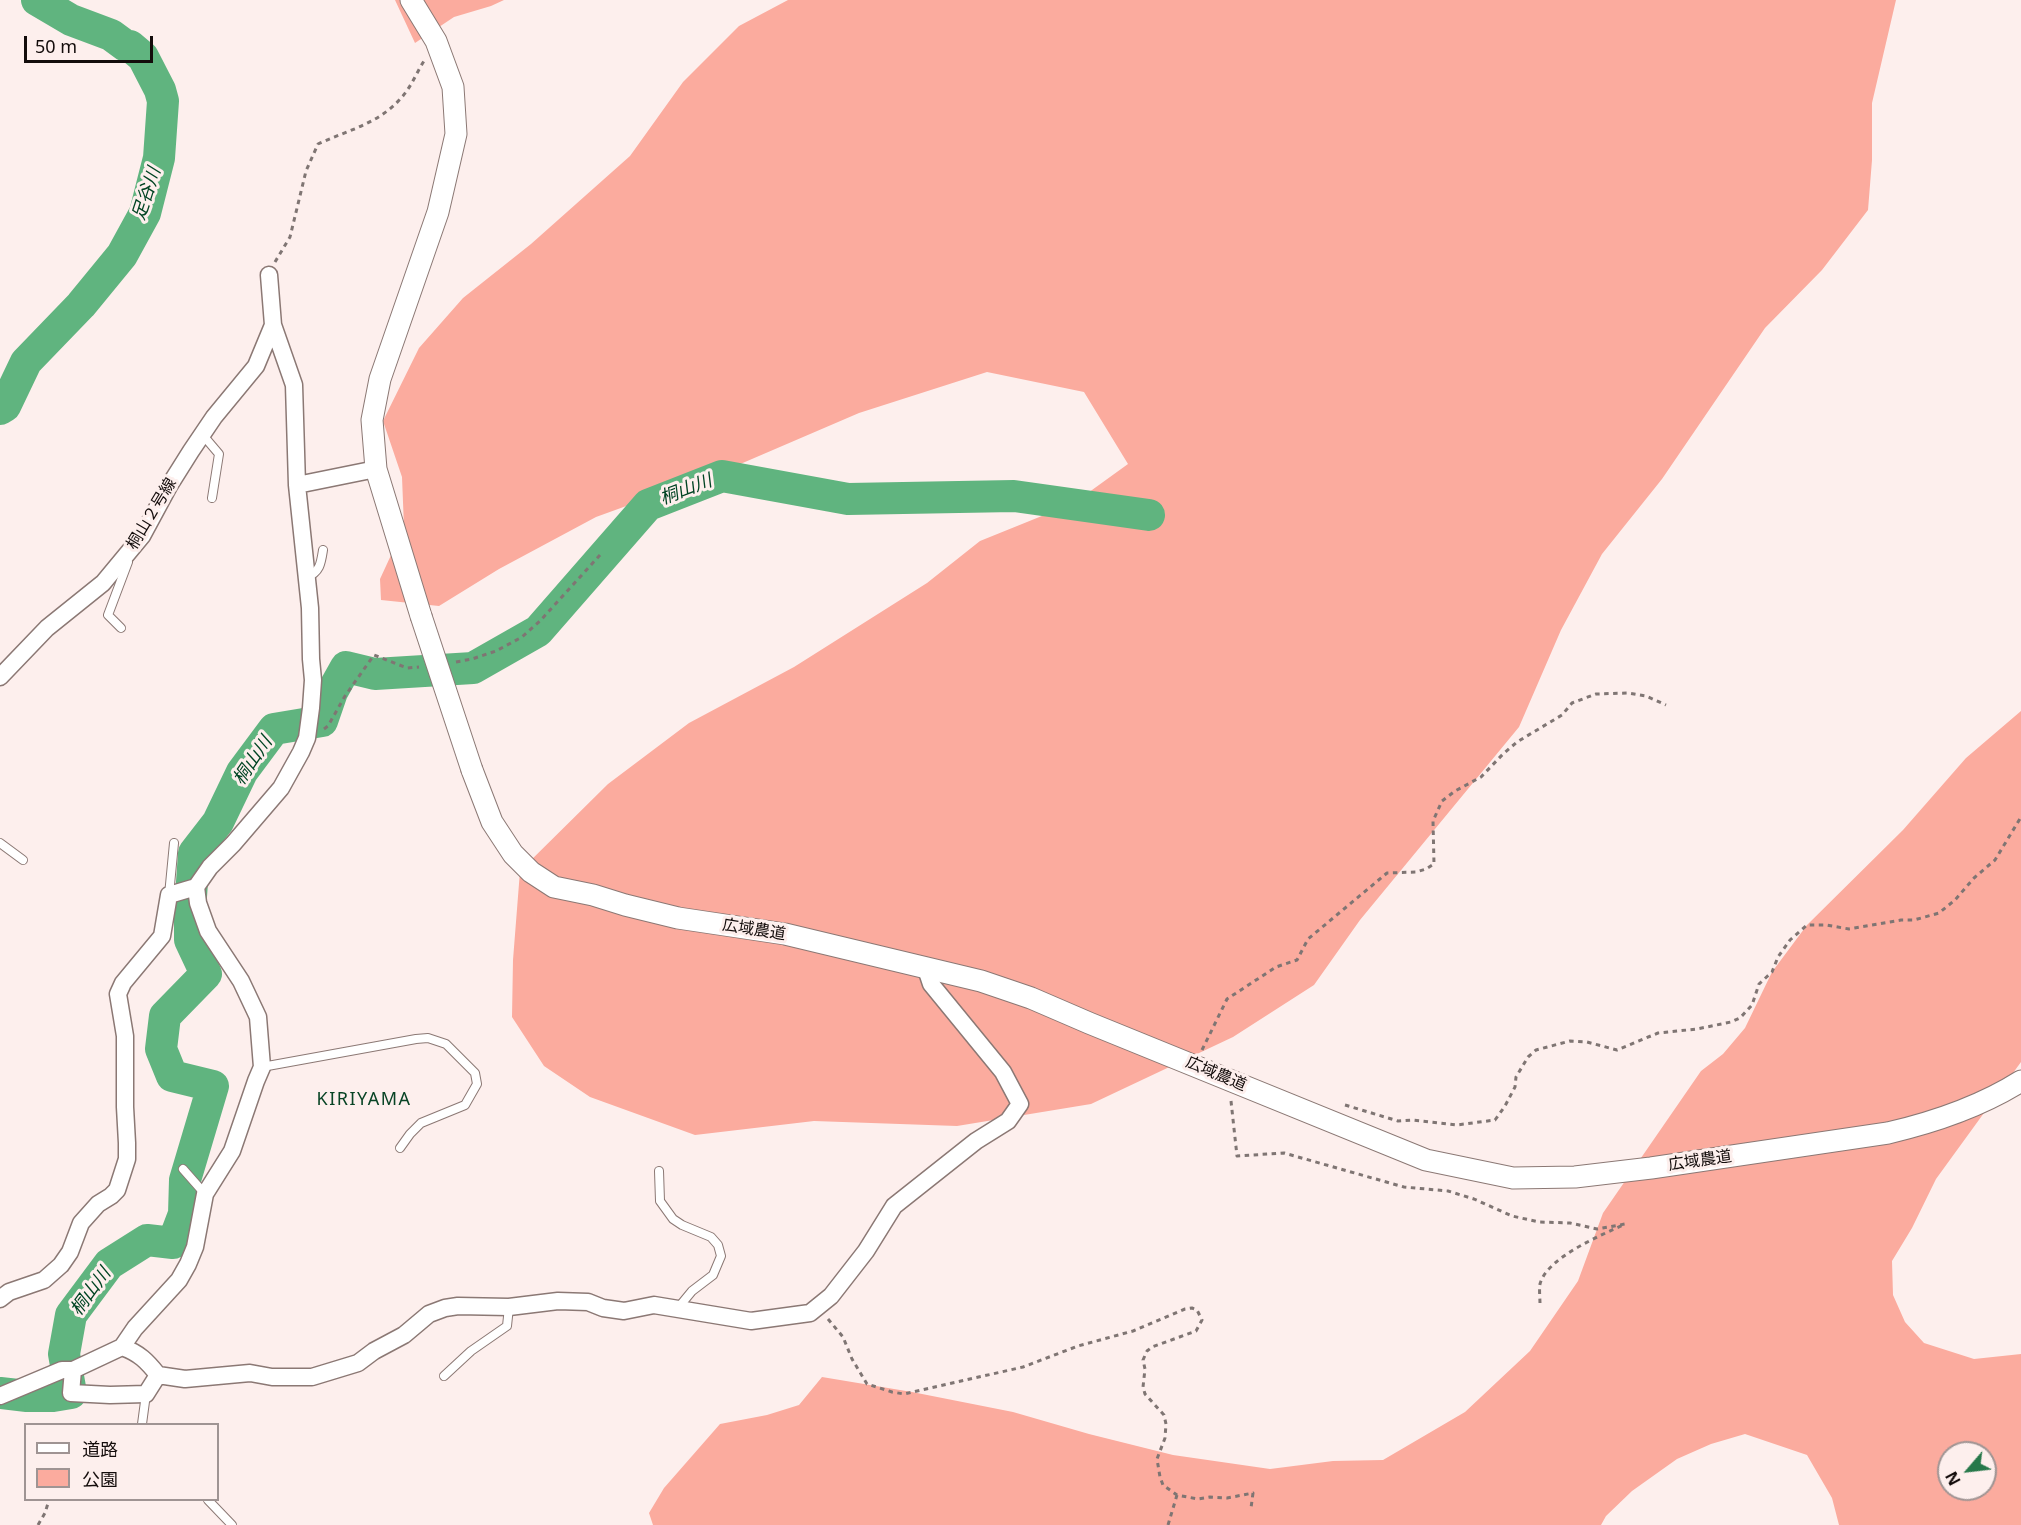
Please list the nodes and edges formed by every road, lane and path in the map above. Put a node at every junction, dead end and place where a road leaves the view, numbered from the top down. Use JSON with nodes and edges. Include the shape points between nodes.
{"nodes":[{"id":1,"x":411,"y":0,"type":"edge"},
{"id":2,"x":436,"y":41,"type":"junction"},
{"id":3,"x":268,"y":275,"type":"joint"},
{"id":4,"x":273,"y":325,"type":"junction"},
{"id":5,"x":202,"y":434,"type":"junction"},
{"id":6,"x":376,"y":469,"type":"junction"},
{"id":7,"x":297,"y":485,"type":"junction"},
{"id":8,"x":212,"y":498,"type":"dead end"},
{"id":9,"x":323,"y":550,"type":"dead end"},
{"id":10,"x":125,"y":557,"type":"junction"},
{"id":11,"x":307,"y":577,"type":"junction"},
{"id":12,"x":121,"y":628,"type":"dead end"},
{"id":13,"x":0,"y":677,"type":"edge"},
{"id":14,"x":1666,"y":705,"type":"dead end"},
{"id":15,"x":2021,"y":817,"type":"edge"},
{"id":16,"x":0,"y":843,"type":"edge"},
{"id":17,"x":174,"y":843,"type":"dead end"},
{"id":18,"x":24,"y":860,"type":"dead end"},
{"id":19,"x":196,"y":887,"type":"junction"},
{"id":20,"x":169,"y":895,"type":"junction"},
{"id":21,"x":925,"y":966,"type":"junction"},
{"id":22,"x":1194,"y":1065,"type":"junction"},
{"id":23,"x":262,"y":1067,"type":"junction"},
{"id":24,"x":1228,"y":1079,"type":"junction"},
{"id":25,"x":2021,"y":1081,"type":"edge"},
{"id":26,"x":1342,"y":1104,"type":"dead end"},
{"id":27,"x":400,"y":1148,"type":"dead end"},
{"id":28,"x":183,"y":1169,"type":"dead end"},
{"id":29,"x":659,"y":1171,"type":"dead end"},
{"id":30,"x":206,"y":1194,"type":"junction"},
{"id":31,"x":0,"y":1299,"type":"edge"},
{"id":32,"x":1540,"y":1304,"type":"dead end"},
{"id":33,"x":509,"y":1307,"type":"junction"},
{"id":34,"x":678,"y":1308,"type":"junction"},
{"id":35,"x":810,"y":1313,"type":"junction"},
{"id":36,"x":122,"y":1347,"type":"junction"},
{"id":37,"x":73,"y":1370,"type":"junction"},
{"id":38,"x":158,"y":1375,"type":"junction"},
{"id":39,"x":444,"y":1376,"type":"dead end"},
{"id":40,"x":146,"y":1394,"type":"junction"},
{"id":41,"x":0,"y":1396,"type":"edge"},
{"id":42,"x":142,"y":1423,"type":"edge"},
{"id":43,"x":1177,"y":1495,"type":"junction"},
{"id":44,"x":49,"y":1501,"type":"edge"},
{"id":45,"x":209,"y":1501,"type":"edge"},
{"id":46,"x":1251,"y":1508,"type":"dead end"},
{"id":47,"x":38,"y":1525,"type":"edge"},
{"id":48,"x":232,"y":1525,"type":"edge"},
{"id":49,"x":1168,"y":1525,"type":"edge"}],
"edges":[{"from":1,"to":2,"type":"street","name":"広域農道"},
{"from":2,"to":3,"type":"path","via":[[402,97],[376,120],[318,144],[306,171],[290,237]]},
{"from":2,"to":6,"type":"street","name":"広域農道","via":[[453,87],[456,134],[438,212],[380,379],[372,420]]},
{"from":3,"to":4,"type":"street"},
{"from":4,"to":5,"type":"street","name":"桐山２号線","via":[[256,366]]},
{"from":4,"to":7,"type":"street","via":[[294,385]]},
{"from":5,"to":8,"type":"lane","via":[[219,454]]},
{"from":5,"to":10,"type":"street","name":"桐山２号線","via":[[142,536]]},
{"from":6,"to":7,"type":"street"},
{"from":6,"to":21,"type":"street","name":"広域農道","bridge":true,"via":[[472,770],[492,822],[513,854],[531,872],[554,887],[678,918],[785,934]]},
{"from":7,"to":11,"type":"street"},
{"from":9,"to":11,"type":"lane","via":[[321,564],[315,574]]},
{"from":10,"to":12,"type":"lane","via":[[128,562],[108,615]]},
{"from":10,"to":13,"type":"street","name":"桐山２号線","via":[[103,583],[47,628]]},
{"from":11,"to":19,"type":"street","via":[[313,680],[302,752],[280,788]]},
{"from":14,"to":22,"type":"path","via":[[1628,693],[1596,694],[1572,703],[1563,715],[1517,741],[1481,777],[1442,801],[1433,821],[1434,864],[1416,872],[1387,873],[1308,939],[1297,960],[1276,967],[1227,999]]},
{"from":15,"to":26,"type":"path","via":[[1995,860],[1939,913],[1849,929],[1807,926],[1790,940],[1772,972],[1759,984],[1752,1005],[1731,1022],[1658,1033],[1617,1050],[1570,1041],[1536,1050],[1516,1077],[1515,1087],[1496,1120],[1457,1125],[1398,1121]]},
{"from":16,"to":18,"type":"lane"},
{"from":17,"to":20,"type":"lane"},
{"from":19,"to":20,"type":"street"},
{"from":19,"to":23,"type":"street","via":[[208,931],[241,981],[258,1017]]},
{"from":20,"to":31,"type":"street","via":[[162,936],[118,994],[124,1036],[127,1159],[117,1190],[81,1223],[61,1265],[44,1280]]},
{"from":21,"to":22,"type":"street","name":"広域農道","via":[[1031,998]]},
{"from":21,"to":35,"type":"street","via":[[931,984],[1003,1072],[1020,1104],[1008,1121],[976,1140],[894,1206],[831,1296]]},
{"from":22,"to":24,"type":"street","name":"広域農道"},
{"from":23,"to":27,"type":"lane","via":[[416,1039],[446,1044],[475,1073],[477,1084],[465,1105],[420,1123]]},
{"from":23,"to":30,"type":"street","via":[[232,1151]]},
{"from":24,"to":25,"type":"street","name":"広域農道","via":[[1426,1160],[1513,1178],[1538,1179],[1651,1168],[1888,1133],[1970,1108]]},
{"from":24,"to":32,"type":"path","via":[[1237,1156],[1284,1153],[1404,1187],[1448,1191],[1512,1216],[1539,1222],[1597,1229],[1625,1224],[1561,1258],[1540,1283]]},
{"from":28,"to":30,"type":"lane"},
{"from":29,"to":34,"type":"lane","via":[[660,1201],[682,1225],[711,1237],[721,1256],[713,1275]]},
{"from":30,"to":36,"type":"street","via":[[195,1247],[179,1280]]},
{"from":33,"to":34,"type":"street","via":[[558,1301],[588,1302],[624,1311],[654,1305]]},
{"from":33,"to":38,"type":"street","via":[[445,1308],[429,1314],[404,1335],[358,1363],[312,1377],[250,1373],[185,1379]]},
{"from":33,"to":39,"type":"lane","via":[[507,1326]]},
{"from":34,"to":35,"type":"street","via":[[751,1321]]},
{"from":35,"to":43,"type":"path","via":[[825,1315],[843,1337],[867,1384],[904,1394],[1023,1367],[1185,1310],[1197,1310],[1202,1320],[1196,1331],[1152,1347],[1143,1360],[1145,1394],[1164,1415],[1166,1424],[1157,1459],[1160,1477],[1163,1485]]},
{"from":36,"to":37,"type":"street"},
{"from":36,"to":38,"type":"street","via":[[146,1359]]},
{"from":37,"to":40,"type":"street","via":[[71,1393]]},
{"from":37,"to":41,"type":"street"},
{"from":38,"to":40,"type":"street"},
{"from":40,"to":42,"type":"lane"},
{"from":43,"to":46,"type":"path","via":[[1198,1499],[1253,1493]]},
{"from":43,"to":49,"type":"path"},
{"from":44,"to":47,"type":"path"},
{"from":45,"to":48,"type":"lane"}]}
